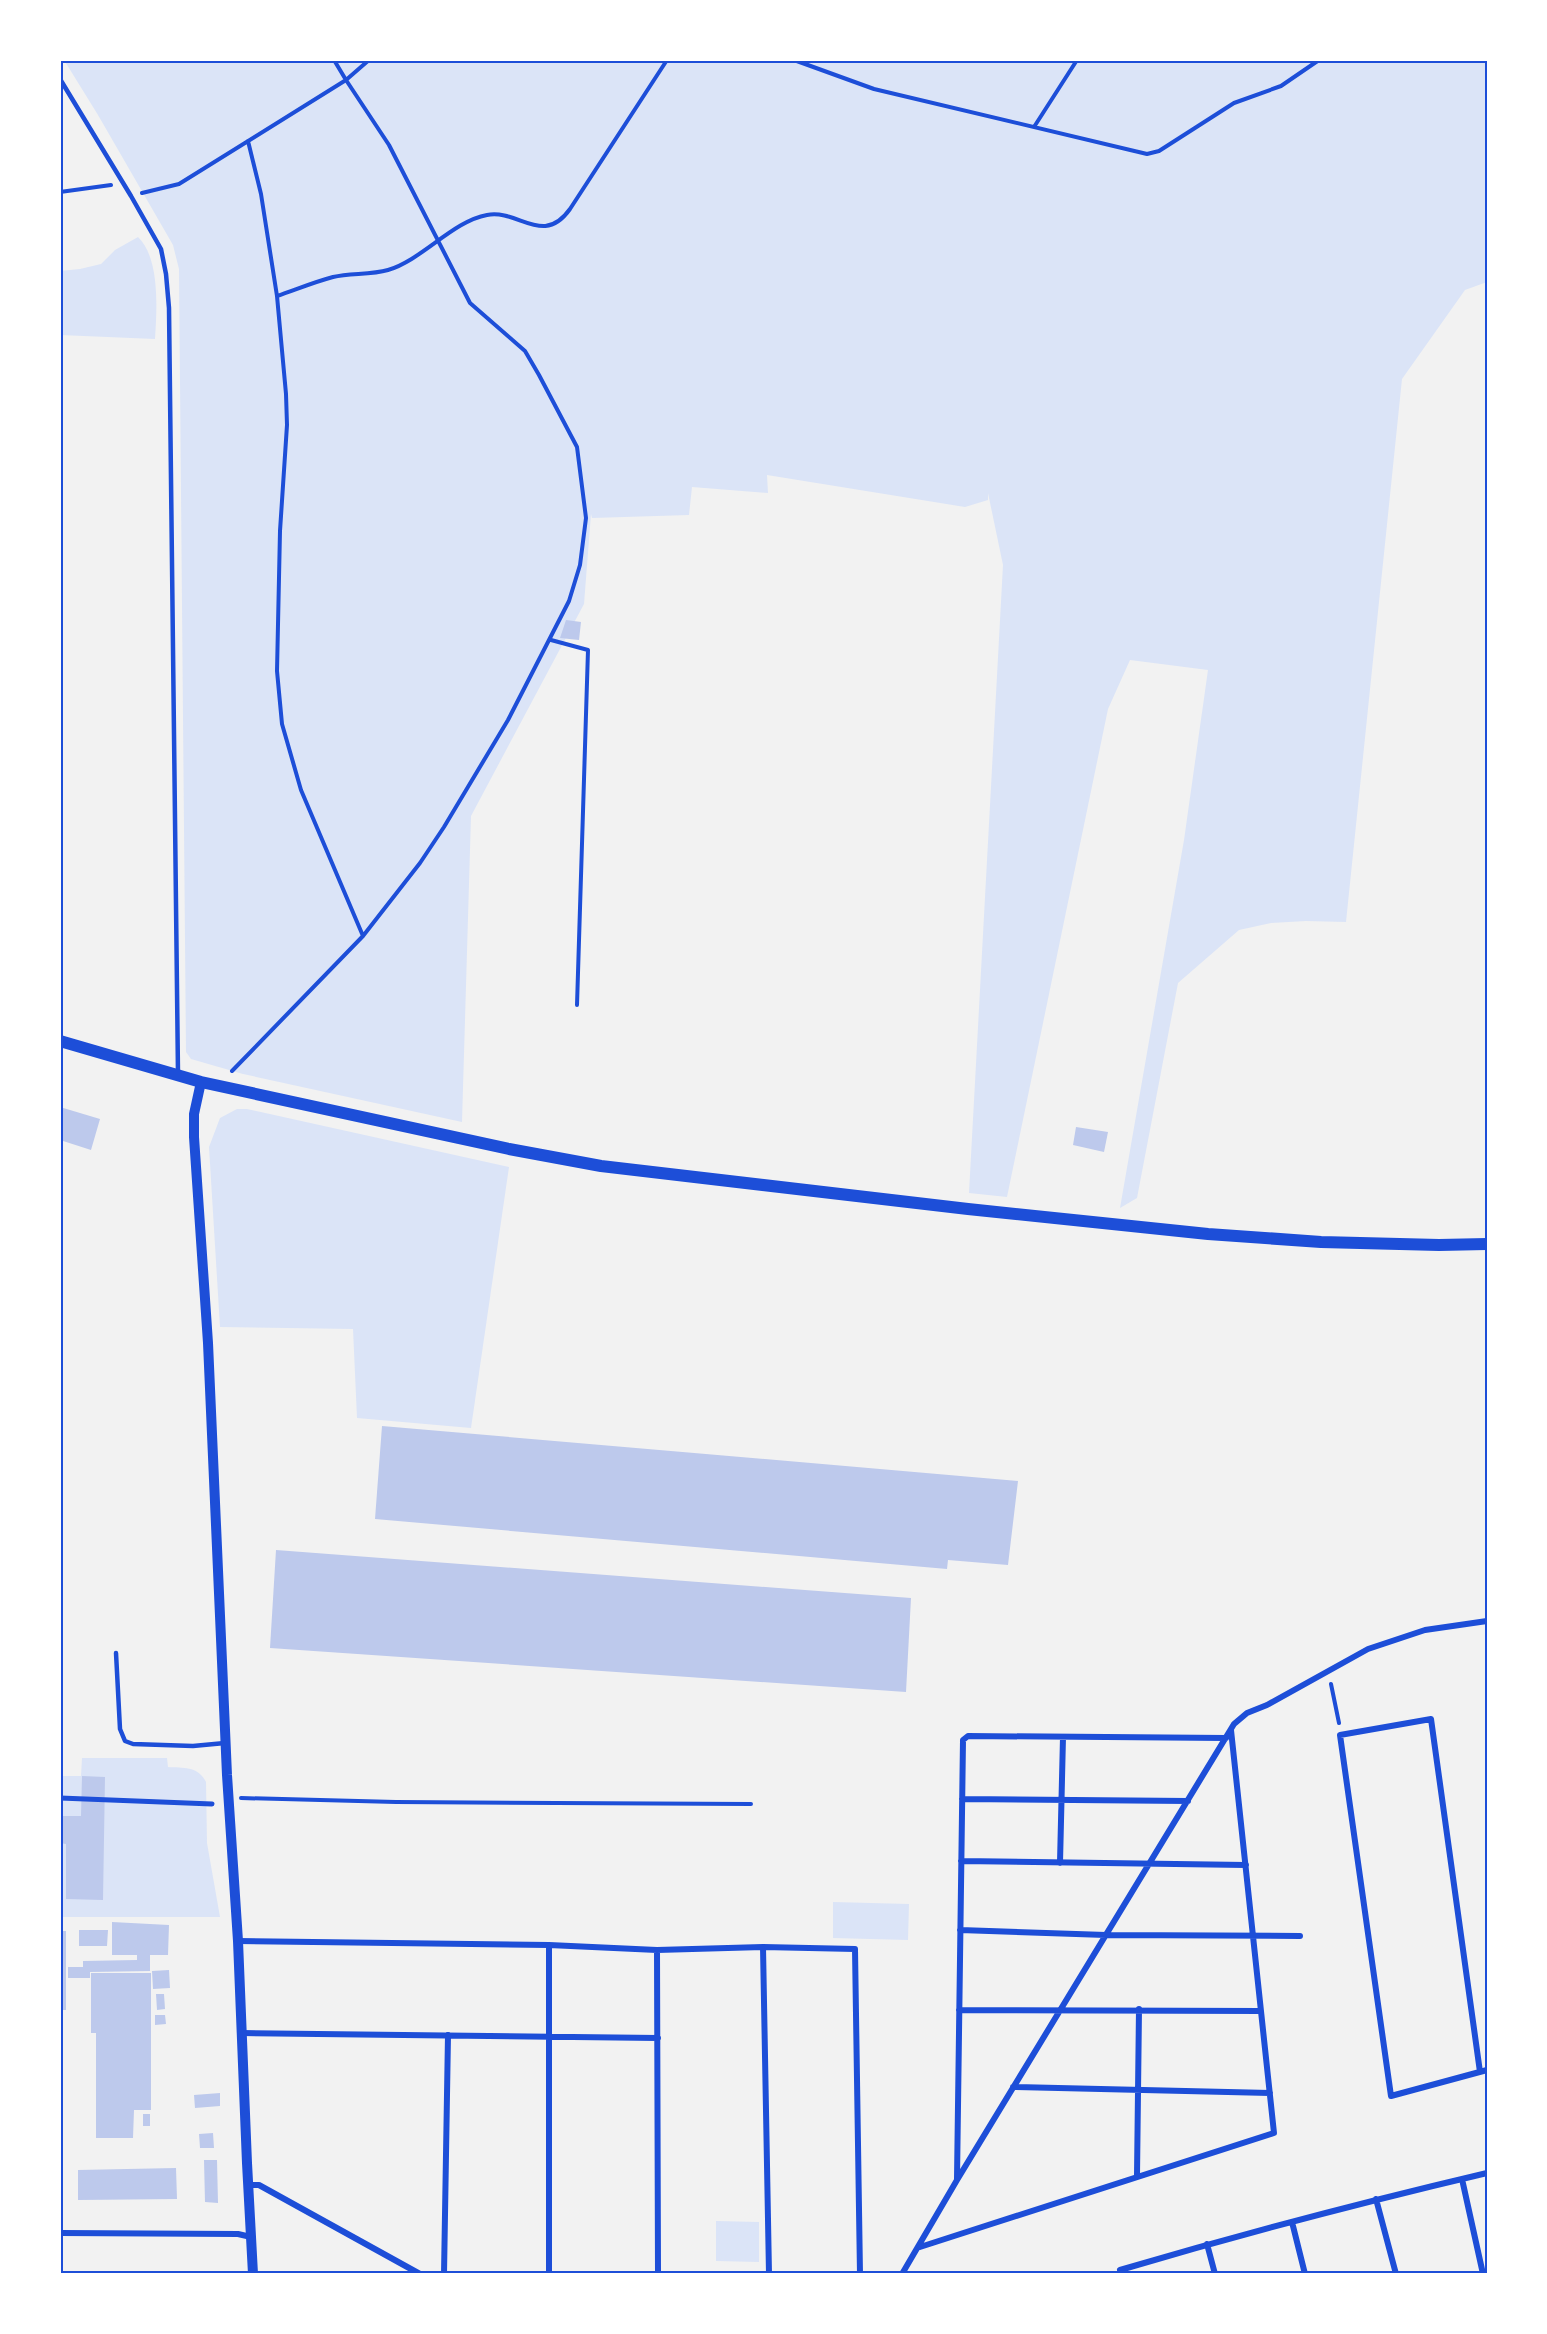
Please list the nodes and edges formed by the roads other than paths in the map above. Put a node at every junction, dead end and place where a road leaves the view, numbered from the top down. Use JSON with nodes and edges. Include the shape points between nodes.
{"nodes":[{"id":1,"x":60,"y":79,"type":"edge"},
{"id":2,"x":60,"y":1041,"type":"edge"},
{"id":3,"x":178,"y":1076,"type":"junction"},
{"id":4,"x":201,"y":1082,"type":"junction"},
{"id":5,"x":1487,"y":1244,"type":"edge"},
{"id":6,"x":1487,"y":1621,"type":"edge"},
{"id":7,"x":116,"y":1653,"type":"dead end"},
{"id":8,"x":1231,"y":1730,"type":"junction"},
{"id":9,"x":1063,"y":1737,"type":"junction"},
{"id":10,"x":1226,"y":1738,"type":"junction"},
{"id":11,"x":225,"y":1743,"type":"junction"},
{"id":12,"x":60,"y":1798,"type":"edge"},
{"id":13,"x":962,"y":1799,"type":"junction"},
{"id":14,"x":1061,"y":1800,"type":"junction"},
{"id":15,"x":1188,"y":1801,"type":"junction"},
{"id":16,"x":212,"y":1804,"type":"dead end"},
{"id":17,"x":961,"y":1862,"type":"junction"},
{"id":18,"x":1060,"y":1863,"type":"junction"},
{"id":19,"x":1149,"y":1865,"type":"junction"},
{"id":20,"x":1245,"y":1865,"type":"junction"},
{"id":21,"x":960,"y":1930,"type":"junction"},
{"id":22,"x":1106,"y":1935,"type":"junction"},
{"id":23,"x":1253,"y":1935,"type":"junction"},
{"id":24,"x":1300,"y":1936,"type":"dead end"},
{"id":25,"x":238,"y":1941,"type":"junction"},
{"id":26,"x":549,"y":1945,"type":"junction"},
{"id":27,"x":763,"y":1947,"type":"junction"},
{"id":28,"x":657,"y":1950,"type":"junction"},
{"id":29,"x":1061,"y":2009,"type":"junction"},
{"id":30,"x":1139,"y":2009,"type":"junction"},
{"id":31,"x":958,"y":2010,"type":"junction"},
{"id":32,"x":1261,"y":2011,"type":"junction"},
{"id":33,"x":242,"y":2033,"type":"junction"},
{"id":34,"x":448,"y":2035,"type":"junction"},
{"id":35,"x":549,"y":2036,"type":"junction"},
{"id":36,"x":658,"y":2038,"type":"junction"},
{"id":37,"x":1483,"y":2071,"type":"edge"},
{"id":38,"x":1013,"y":2087,"type":"junction"},
{"id":39,"x":1137,"y":2090,"type":"junction"},
{"id":40,"x":1270,"y":2093,"type":"junction"},
{"id":41,"x":1487,"y":2173,"type":"edge"},
{"id":42,"x":1137,"y":2176,"type":"junction"},
{"id":43,"x":1462,"y":2179,"type":"junction"},
{"id":44,"x":957,"y":2180,"type":"junction"},
{"id":45,"x":248,"y":2185,"type":"junction"},
{"id":46,"x":1376,"y":2199,"type":"junction"},
{"id":47,"x":1292,"y":2222,"type":"junction"},
{"id":48,"x":60,"y":2233,"type":"edge"},
{"id":49,"x":251,"y":2237,"type":"junction"},
{"id":50,"x":1207,"y":2244,"type":"junction"},
{"id":51,"x":919,"y":2247,"type":"junction"},
{"id":52,"x":253,"y":2274,"type":"edge"},
{"id":53,"x":420,"y":2274,"type":"edge"},
{"id":54,"x":444,"y":2274,"type":"edge"},
{"id":55,"x":549,"y":2274,"type":"edge"},
{"id":56,"x":658,"y":2274,"type":"edge"},
{"id":57,"x":769,"y":2274,"type":"edge"},
{"id":58,"x":860,"y":2274,"type":"edge"},
{"id":59,"x":902,"y":2274,"type":"edge"},
{"id":60,"x":1122,"y":2274,"type":"edge"},
{"id":61,"x":1215,"y":2274,"type":"edge"},
{"id":62,"x":1305,"y":2274,"type":"edge"},
{"id":63,"x":1396,"y":2274,"type":"edge"},
{"id":64,"x":1483,"y":2274,"type":"edge"}],
"edges":[{"from":1,"to":3,"type":"lane","via":[[161,249],[166,274],[170,308]]},
{"from":2,"to":3,"type":"main road"},
{"from":3,"to":4,"type":"main road"},
{"from":4,"to":5,"type":"main road","via":[[601,1166],[1208,1234],[1321,1242]]},
{"from":4,"to":11,"type":"street","via":[[194,1137],[208,1343]]},
{"from":6,"to":8,"type":"street","via":[[1425,1630],[1368,1649],[1247,1713]]},
{"from":7,"to":11,"type":"lane","via":[[120,1729],[125,1741],[193,1746]]},
{"from":8,"to":10,"type":"street"},
{"from":8,"to":20,"type":"street"},
{"from":9,"to":10,"type":"street"},
{"from":9,"to":13,"type":"street","via":[[968,1736],[963,1740]]},
{"from":9,"to":14,"type":"street"},
{"from":10,"to":15,"type":"street"},
{"from":11,"to":25,"type":"street"},
{"from":12,"to":16,"type":"street"},
{"from":13,"to":14,"type":"street"},
{"from":13,"to":17,"type":"street"},
{"from":14,"to":15,"type":"street"},
{"from":14,"to":18,"type":"street"},
{"from":15,"to":19,"type":"street"},
{"from":17,"to":18,"type":"street"},
{"from":17,"to":21,"type":"street"},
{"from":18,"to":19,"type":"street"},
{"from":19,"to":20,"type":"street"},
{"from":19,"to":22,"type":"street"},
{"from":20,"to":23,"type":"street"},
{"from":21,"to":22,"type":"street"},
{"from":21,"to":31,"type":"street"},
{"from":22,"to":23,"type":"street"},
{"from":22,"to":29,"type":"street"},
{"from":23,"to":24,"type":"street"},
{"from":23,"to":32,"type":"street"},
{"from":25,"to":26,"type":"street"},
{"from":25,"to":33,"type":"street"},
{"from":26,"to":28,"type":"street"},
{"from":26,"to":35,"type":"street"},
{"from":27,"to":28,"type":"street"},
{"from":27,"to":57,"type":"street"},
{"from":27,"to":58,"type":"street","via":[[855,1949]]},
{"from":28,"to":36,"type":"street"},
{"from":29,"to":30,"type":"street"},
{"from":29,"to":31,"type":"street"},
{"from":29,"to":38,"type":"street"},
{"from":30,"to":32,"type":"street"},
{"from":30,"to":39,"type":"street"},
{"from":31,"to":44,"type":"street"},
{"from":32,"to":40,"type":"street"},
{"from":33,"to":34,"type":"street"},
{"from":33,"to":45,"type":"street"},
{"from":34,"to":35,"type":"street"},
{"from":34,"to":54,"type":"street"},
{"from":35,"to":36,"type":"street"},
{"from":35,"to":55,"type":"street"},
{"from":36,"to":56,"type":"street"},
{"from":37,"to":37,"type":"street","via":[[1391,2096],[1340,1735],[1431,1719]]},
{"from":38,"to":39,"type":"street"},
{"from":38,"to":44,"type":"street"},
{"from":39,"to":40,"type":"street"},
{"from":39,"to":42,"type":"street"},
{"from":40,"to":42,"type":"street","via":[[1274,2133]]},
{"from":41,"to":43,"type":"street"},
{"from":42,"to":51,"type":"street"},
{"from":43,"to":46,"type":"street"},
{"from":43,"to":64,"type":"street"},
{"from":44,"to":51,"type":"street"},
{"from":45,"to":49,"type":"street"},
{"from":45,"to":53,"type":"street","via":[[259,2186]]},
{"from":46,"to":47,"type":"street"},
{"from":46,"to":63,"type":"street"},
{"from":47,"to":50,"type":"street"},
{"from":47,"to":62,"type":"street"},
{"from":48,"to":49,"type":"street"},
{"from":49,"to":52,"type":"street"},
{"from":50,"to":60,"type":"street","via":[[1120,2270]]},
{"from":50,"to":61,"type":"street"},
{"from":51,"to":59,"type":"street"}]}
